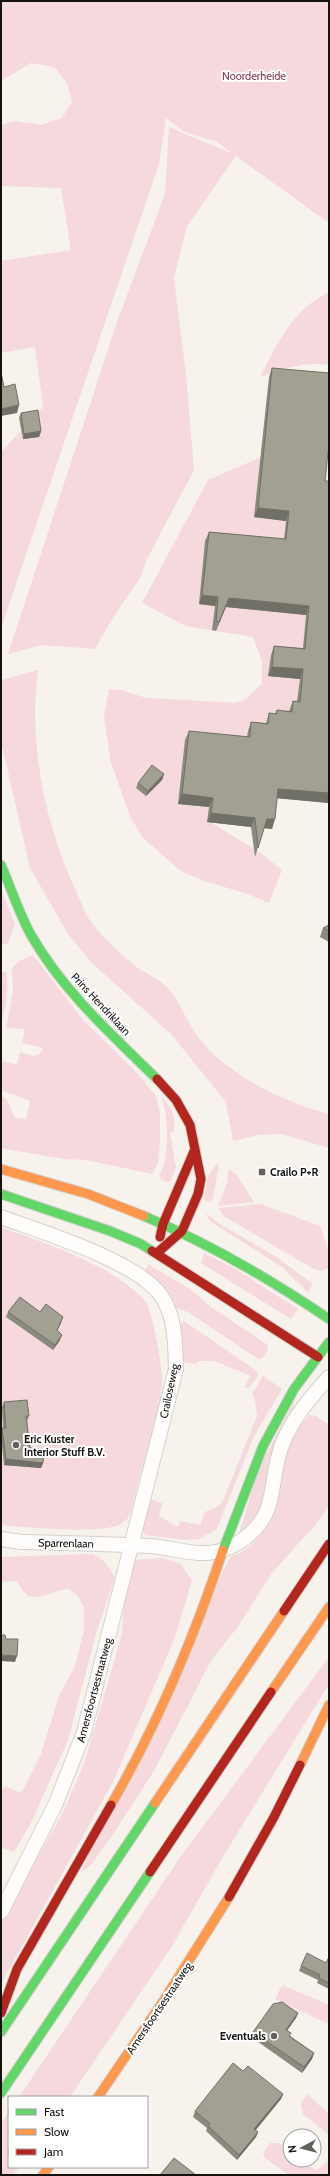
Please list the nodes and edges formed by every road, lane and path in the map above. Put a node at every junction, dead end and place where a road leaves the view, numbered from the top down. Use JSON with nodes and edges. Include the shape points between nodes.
{"nodes":[{"id":1,"x":1,"y":865,"type":"edge"},
{"id":2,"x":195,"y":1149,"type":"junction"},
{"id":3,"x":1,"y":1169,"type":"edge"},
{"id":4,"x":1,"y":1194,"type":"edge"},
{"id":5,"x":1,"y":1217,"type":"edge"},
{"id":6,"x":163,"y":1224,"type":"junction"},
{"id":7,"x":182,"y":1232,"type":"junction"},
{"id":8,"x":157,"y":1253,"type":"junction"},
{"id":9,"x":329,"y":1319,"type":"edge"},
{"id":10,"x":329,"y":1342,"type":"edge"},
{"id":11,"x":321,"y":1359,"type":"junction"},
{"id":12,"x":329,"y":1377,"type":"edge"},
{"id":13,"x":1,"y":1539,"type":"edge"},
{"id":14,"x":329,"y":1544,"type":"edge"},
{"id":15,"x":131,"y":1545,"type":"junction"},
{"id":16,"x":223,"y":1550,"type":"junction"},
{"id":17,"x":329,"y":1607,"type":"edge"},
{"id":18,"x":329,"y":1705,"type":"edge"},
{"id":19,"x":1,"y":1912,"type":"edge"},
{"id":20,"x":1,"y":2013,"type":"edge"},
{"id":21,"x":1,"y":2032,"type":"edge"},
{"id":22,"x":1,"y":2093,"type":"edge"},
{"id":23,"x":99,"y":2096,"type":"edge"}],
"edges":[{"from":1,"to":2,"type":"main road","name":"Prins Hendriklaan","via":[[36,943],[59,977],[95,1018],[176,1100],[190,1125]]},
{"from":2,"to":6,"type":"main road"},
{"from":2,"to":7,"type":"main road","name":"Prins Hendriklaan","via":[[201,1179],[198,1194]]},
{"from":3,"to":6,"type":"main road","via":[[98,1196]]},
{"from":4,"to":8,"type":"main road","via":[[110,1231]]},
{"from":5,"to":15,"type":"street","name":"Crailoseweg","via":[[86,1249],[142,1277],[160,1293],[168,1309],[175,1338],[176,1369]]},
{"from":6,"to":7,"type":"main road"},
{"from":6,"to":8,"type":"main road"},
{"from":7,"to":8,"type":"main road","name":"Prins Hendriklaan"},
{"from":7,"to":9,"type":"main road","via":[[228,1254]]},
{"from":8,"to":11,"type":"main road"},
{"from":10,"to":11,"type":"main road"},
{"from":11,"to":16,"type":"main road","via":[[285,1404],[263,1446]]},
{"from":12,"to":16,"type":"street","via":[[309,1400],[283,1444],[278,1456],[268,1509],[248,1537]]},
{"from":13,"to":15,"type":"street","name":"Sparrenlaan","via":[[21,1542]]},
{"from":14,"to":21,"type":"main road"},
{"from":15,"to":16,"type":"street","via":[[191,1552]]},
{"from":15,"to":19,"type":"street","name":"Amersfoortsestraatweg","via":[[84,1732],[56,1803]]},
{"from":16,"to":20,"type":"main road","via":[[202,1613],[161,1706],[118,1793],[17,1969]]},
{"from":17,"to":22,"type":"main road"},
{"from":18,"to":23,"type":"main road","name":"Amersfoortsestraatweg","via":[[267,1832],[203,1941],[166,2000]]}]}
